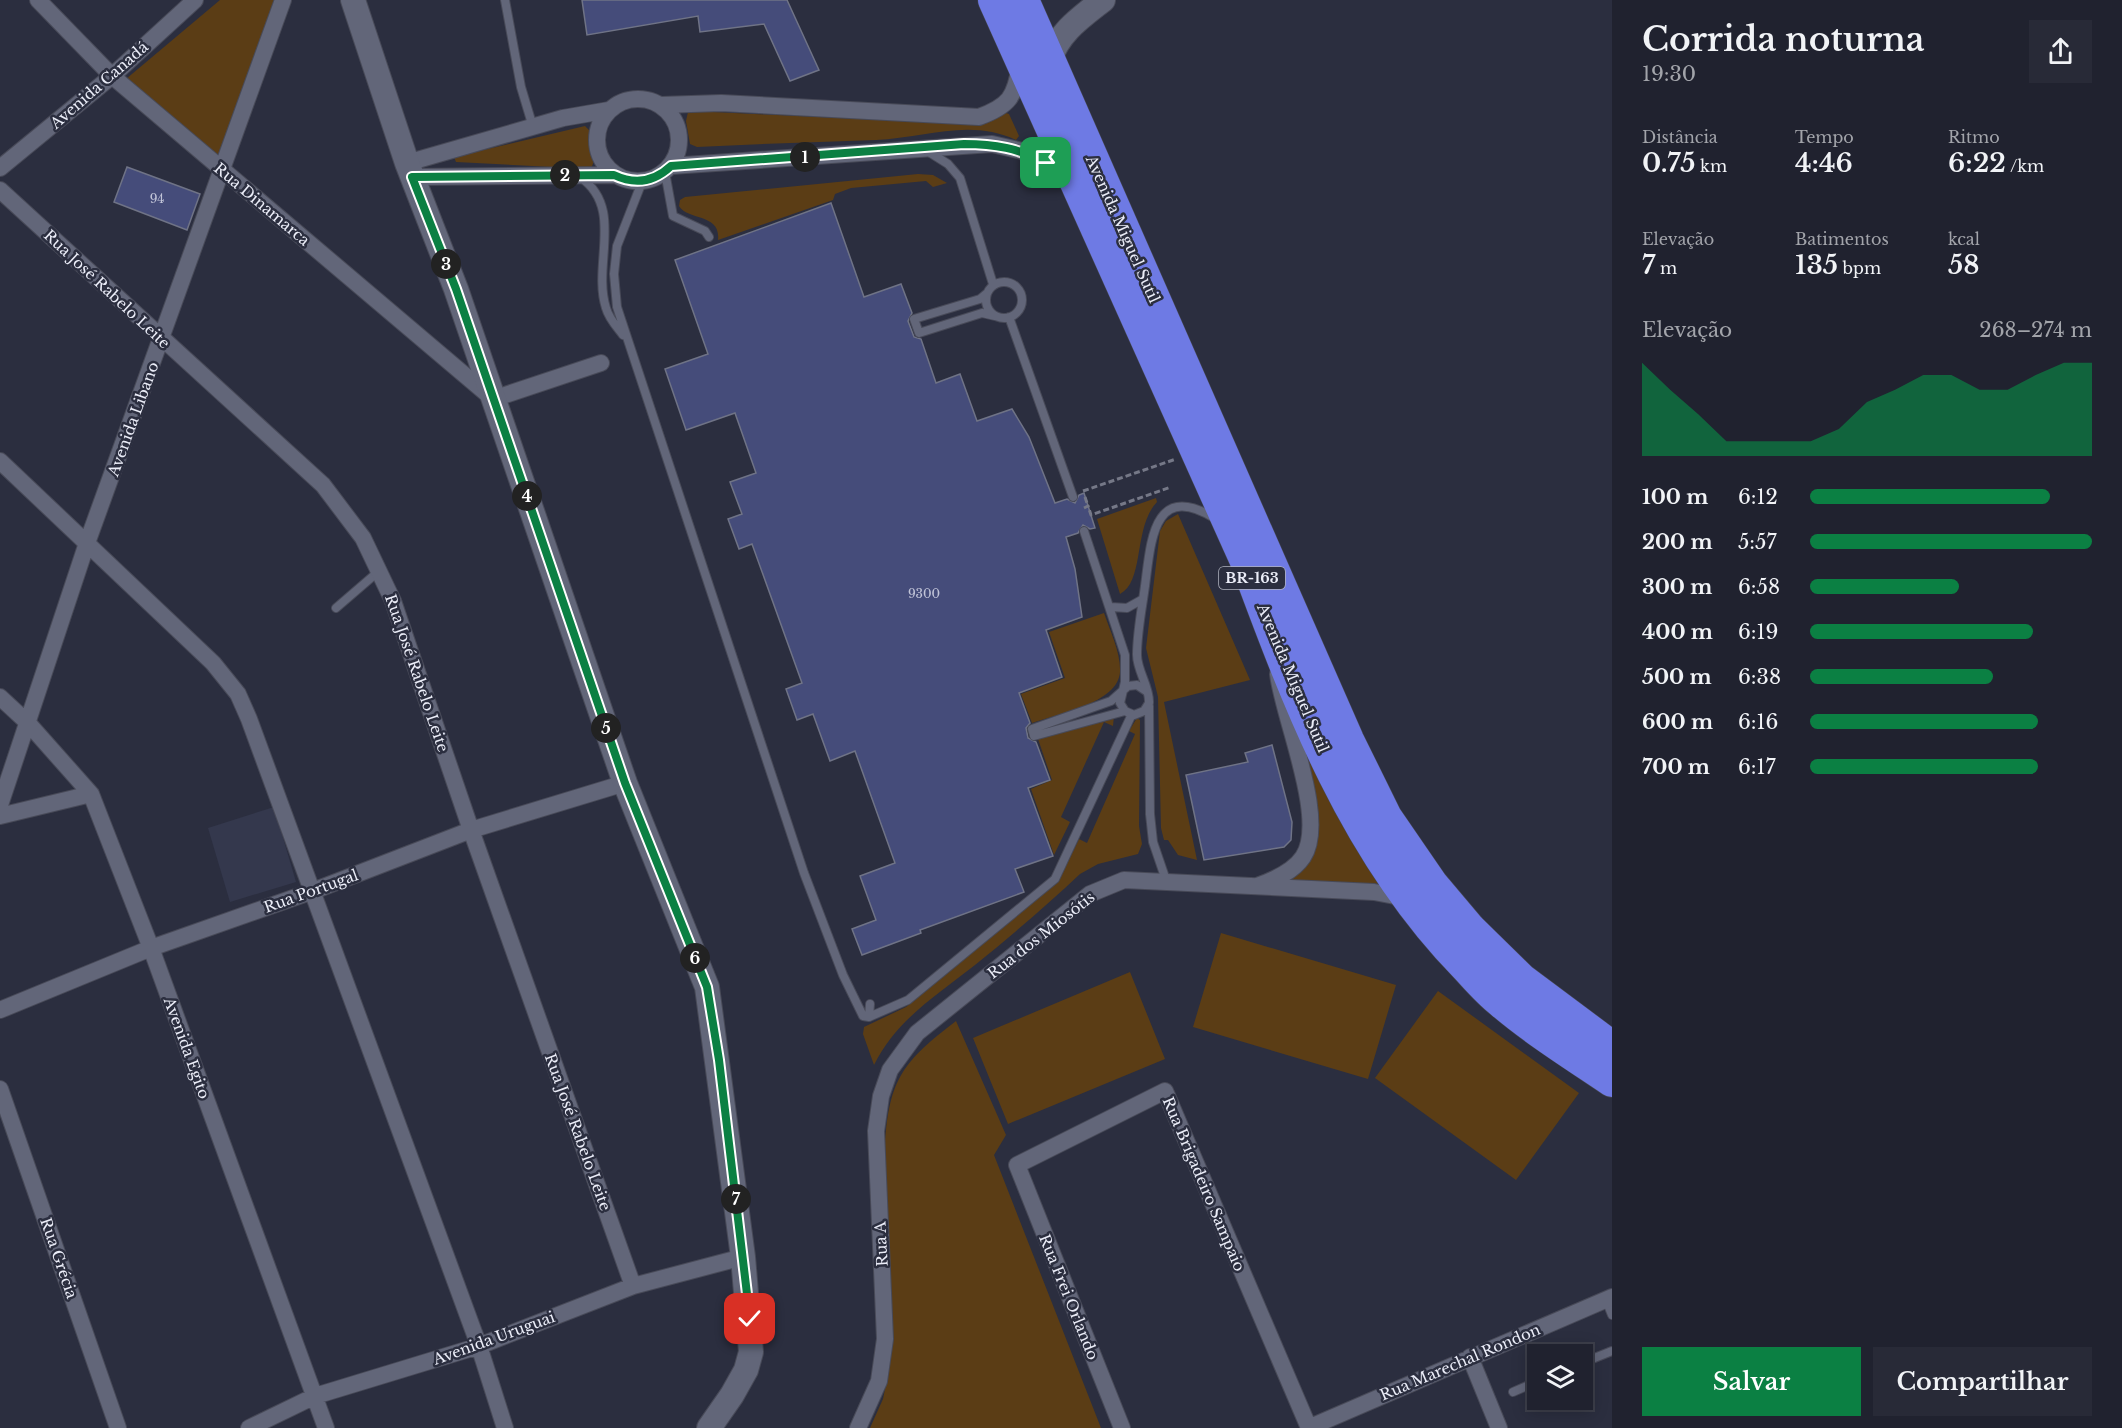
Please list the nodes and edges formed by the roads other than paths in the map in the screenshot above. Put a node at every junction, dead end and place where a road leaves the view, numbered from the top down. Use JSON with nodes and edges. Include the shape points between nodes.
{"nodes":[{"id":1,"x":38,"y":0,"type":"edge"},
{"id":2,"x":195,"y":0,"type":"edge"},
{"id":3,"x":283,"y":0,"type":"edge"},
{"id":4,"x":353,"y":0,"type":"edge"},
{"id":5,"x":505,"y":0,"type":"edge"},
{"id":6,"x":994,"y":0,"type":"edge"},
{"id":7,"x":1023,"y":0,"type":"edge"},
{"id":8,"x":1072,"y":0,"type":"edge"},
{"id":9,"x":1083,"y":0,"type":"edge"},
{"id":10,"x":1103,"y":0,"type":"edge"},
{"id":11,"x":1035,"y":61,"type":"junction"},
{"id":12,"x":112,"y":75,"type":"junction"},
{"id":13,"x":661,"y":105,"type":"junction"},
{"id":14,"x":609,"y":110,"type":"junction"},
{"id":15,"x":533,"y":127,"type":"junction"},
{"id":16,"x":923,"y":149,"type":"junction"},
{"id":17,"x":0,"y":168,"type":"edge"},
{"id":18,"x":668,"y":169,"type":"junction"},
{"id":19,"x":409,"y":170,"type":"junction"},
{"id":20,"x":223,"y":172,"type":"junction"},
{"id":21,"x":578,"y":175,"type":"junction"},
{"id":22,"x":614,"y":175,"type":"junction"},
{"id":23,"x":1072,"y":179,"type":"junction"},
{"id":24,"x":642,"y":182,"type":"junction"},
{"id":25,"x":0,"y":190,"type":"edge"},
{"id":26,"x":709,"y":237,"type":"dead end"},
{"id":27,"x":993,"y":284,"type":"junction"},
{"id":28,"x":986,"y":294,"type":"junction"},
{"id":29,"x":995,"y":316,"type":"junction"},
{"id":30,"x":1010,"y":317,"type":"junction"},
{"id":31,"x":162,"y":340,"type":"junction"},
{"id":32,"x":628,"y":340,"type":"junction"},
{"id":33,"x":601,"y":363,"type":"dead end"},
{"id":34,"x":493,"y":399,"type":"junction"},
{"id":35,"x":0,"y":462,"type":"edge"},
{"id":36,"x":1072,"y":497,"type":"dead end"},
{"id":37,"x":1232,"y":529,"type":"junction"},
{"id":38,"x":1084,"y":531,"type":"dead end"},
{"id":39,"x":87,"y":543,"type":"junction"},
{"id":40,"x":379,"y":571,"type":"junction"},
{"id":41,"x":1143,"y":599,"type":"junction"},
{"id":42,"x":1111,"y":607,"type":"junction"},
{"id":43,"x":336,"y":608,"type":"dead end"},
{"id":44,"x":1118,"y":631,"type":"junction"},
{"id":45,"x":1278,"y":649,"type":"junction"},
{"id":46,"x":1137,"y":657,"type":"junction"},
{"id":47,"x":1121,"y":693,"type":"junction"},
{"id":48,"x":0,"y":697,"type":"edge"},
{"id":49,"x":1148,"y":699,"type":"junction"},
{"id":50,"x":1128,"y":713,"type":"junction"},
{"id":51,"x":28,"y":723,"type":"junction"},
{"id":52,"x":625,"y":783,"type":"junction"},
{"id":53,"x":91,"y":794,"type":"junction"},
{"id":54,"x":0,"y":805,"type":"edge"},
{"id":55,"x":0,"y":816,"type":"edge"},
{"id":56,"x":471,"y":830,"type":"junction"},
{"id":57,"x":1167,"y":883,"type":"junction"},
{"id":58,"x":1251,"y":888,"type":"junction"},
{"id":59,"x":313,"y":891,"type":"junction"},
{"id":60,"x":1410,"y":905,"type":"junction"},
{"id":61,"x":151,"y":948,"type":"junction"},
{"id":62,"x":870,"y":1004,"type":"dead end"},
{"id":63,"x":0,"y":1010,"type":"edge"},
{"id":64,"x":869,"y":1017,"type":"junction"},
{"id":65,"x":1612,"y":1047,"type":"edge"},
{"id":66,"x":896,"y":1058,"type":"joint"},
{"id":67,"x":1612,"y":1081,"type":"edge"},
{"id":68,"x":0,"y":1089,"type":"edge"},
{"id":69,"x":1017,"y":1165,"type":"joint"},
{"id":70,"x":743,"y":1257,"type":"junction"},
{"id":71,"x":633,"y":1286,"type":"junction"},
{"id":72,"x":1610,"y":1304,"type":"edge"},
{"id":73,"x":479,"y":1346,"type":"junction"},
{"id":74,"x":1612,"y":1351,"type":"edge"},
{"id":75,"x":1470,"y":1357,"type":"junction"},
{"id":76,"x":1593,"y":1359,"type":"edge"},
{"id":77,"x":1527,"y":1386,"type":"edge"},
{"id":78,"x":1513,"y":1392,"type":"dead end"},
{"id":79,"x":315,"y":1396,"type":"junction"},
{"id":80,"x":118,"y":1428,"type":"edge"},
{"id":81,"x":249,"y":1428,"type":"edge"},
{"id":82,"x":326,"y":1428,"type":"edge"},
{"id":83,"x":505,"y":1428,"type":"edge"},
{"id":84,"x":709,"y":1428,"type":"edge"},
{"id":85,"x":858,"y":1428,"type":"edge"},
{"id":86,"x":1122,"y":1428,"type":"edge"},
{"id":87,"x":1308,"y":1428,"type":"edge"},
{"id":88,"x":1499,"y":1428,"type":"edge"}],
"edges":[{"from":1,"to":12,"type":"street","name":"Rua Dinamarca"},
{"from":2,"to":12,"type":"street","name":"Avenida Canadá"},
{"from":3,"to":20,"type":"street","name":"Avenida Libano"},
{"from":4,"to":19,"type":"street"},
{"from":5,"to":15,"type":"lane","via":[[521,87]]},
{"from":6,"to":11,"type":"highway","name":"Avenida Miguel Sutil","number":"BR-163"},
{"from":7,"to":11,"type":"highway","name":"Avenida Miguel Sutil","number":"BR-163"},
{"from":8,"to":9,"type":"street"},
{"from":10,"to":11,"type":"street"},
{"from":11,"to":13,"type":"street","via":[[1000,109],[979,117],[721,103]]},
{"from":11,"to":23,"type":"highway","name":"Avenida Miguel Sutil","number":"BR-163"},
{"from":11,"to":65,"type":"highway","name":"Avenida Miguel Sutil","number":"BR-163","via":[[1386,817],[1432,884],[1470,929],[1521,980]]},
{"from":12,"to":17,"type":"street","name":"Avenida Canadá"},
{"from":12,"to":20,"type":"street","name":"Rua Dinamarca"},
{"from":13,"to":14,"type":"street","via":[[634,98]]},
{"from":13,"to":18,"type":"street","via":[[677,125],[680,138]]},
{"from":14,"to":15,"type":"street"},
{"from":14,"to":22,"type":"street","via":[[597,132],[597,144],[599,156]]},
{"from":15,"to":19,"type":"street"},
{"from":16,"to":18,"type":"street"},
{"from":16,"to":23,"type":"street","via":[[992,144],[1022,151]]},
{"from":16,"to":27,"type":"lane","via":[[948,164],[960,178]]},
{"from":18,"to":24,"type":"street"},
{"from":18,"to":26,"type":"lane","via":[[673,216],[705,231]]},
{"from":19,"to":21,"type":"street"},
{"from":19,"to":34,"type":"street","via":[[456,289]]},
{"from":20,"to":31,"type":"street","name":"Avenida Libano"},
{"from":20,"to":34,"type":"street","name":"Rua Dinamarca"},
{"from":21,"to":22,"type":"street"},
{"from":21,"to":32,"type":"lane","via":[[602,201],[605,308]]},
{"from":22,"to":24,"type":"street"},
{"from":23,"to":37,"type":"highway","name":"Avenida Miguel Sutil","number":"BR-163"},
{"from":24,"to":32,"type":"lane","via":[[617,246],[614,274],[617,308]]},
{"from":25,"to":31,"type":"street","name":"Rua José Rabelo Leite"},
{"from":27,"to":28,"type":"lane"},
{"from":27,"to":30,"type":"lane","via":[[1004,281],[1019,290],[1021,307]]},
{"from":28,"to":29,"type":"lane","via":[[986,306]]},
{"from":28,"to":29,"type":"lane","via":[[914,319],[919,333],[982,314]]},
{"from":29,"to":30,"type":"lane"},
{"from":30,"to":36,"type":"lane"},
{"from":31,"to":39,"type":"street","name":"Avenida Libano"},
{"from":31,"to":40,"type":"street","name":"Rua José Rabelo Leite","via":[[323,485],[363,538]]},
{"from":32,"to":64,"type":"lane","via":[[804,873],[854,1002]]},
{"from":33,"to":34,"type":"street"},
{"from":34,"to":52,"type":"street"},
{"from":35,"to":39,"type":"street"},
{"from":37,"to":41,"type":"lane","via":[[1190,507],[1172,508],[1162,515],[1152,534]]},
{"from":37,"to":45,"type":"highway","name":"Avenida Miguel Sutil","number":"BR-163"},
{"from":38,"to":42,"type":"lane"},
{"from":39,"to":51,"type":"street","name":"Avenida Libano"},
{"from":39,"to":59,"type":"street","via":[[213,663],[238,694]]},
{"from":40,"to":43,"type":"lane"},
{"from":40,"to":56,"type":"street","name":"Rua José Rabelo Leite","via":[[393,601]]},
{"from":41,"to":42,"type":"lane","via":[[1127,608]]},
{"from":41,"to":46,"type":"lane"},
{"from":42,"to":44,"type":"lane"},
{"from":44,"to":46,"type":"lane"},
{"from":44,"to":47,"type":"lane","via":[[1125,655]]},
{"from":45,"to":58,"type":"street","name":"Rua dos Miosótis","via":[[1280,691],[1310,804],[1311,827],[1303,858],[1289,871]]},
{"from":45,"to":60,"type":"highway","name":"Avenida Miguel Sutil","number":"BR-163","via":[[1344,794],[1370,844]]},
{"from":46,"to":49,"type":"lane"},
{"from":47,"to":49,"type":"lane","via":[[1128,686],[1137,685]]},
{"from":47,"to":50,"type":"lane","via":[[1120,703]]},
{"from":47,"to":50,"type":"lane","via":[[1111,701],[1032,729],[1034,736]]},
{"from":48,"to":51,"type":"street","name":"Avenida Egito"},
{"from":49,"to":50,"type":"lane","via":[[1144,711]]},
{"from":49,"to":57,"type":"lane","via":[[1150,814],[1153,842]]},
{"from":50,"to":64,"type":"lane","via":[[1055,879],[916,994]]},
{"from":51,"to":53,"type":"street","name":"Avenida Egito"},
{"from":51,"to":54,"type":"street","name":"Avenida Libano"},
{"from":52,"to":56,"type":"street","name":"Rua Portugal"},
{"from":52,"to":70,"type":"street","via":[[707,987]]},
{"from":53,"to":55,"type":"street"},
{"from":53,"to":61,"type":"street","name":"Avenida Egito"},
{"from":56,"to":59,"type":"street","name":"Rua Portugal"},
{"from":56,"to":71,"type":"street","name":"Rua José Rabelo Leite"},
{"from":57,"to":58,"type":"street","name":"Rua dos Miosótis"},
{"from":57,"to":66,"type":"street","name":"Rua dos Miosótis","via":[[1124,880],[1090,894],[916,1033]]},
{"from":58,"to":60,"type":"street","name":"Rua dos Miosótis","via":[[1374,892],[1395,896]]},
{"from":59,"to":61,"type":"street","name":"Rua Portugal"},
{"from":59,"to":73,"type":"street"},
{"from":60,"to":67,"type":"highway","name":"Avenida Miguel Sutil","number":"BR-163","via":[[1500,1002]]},
{"from":61,"to":63,"type":"street","name":"Rua Portugal"},
{"from":61,"to":79,"type":"street","name":"Avenida Egito"},
{"from":62,"to":64,"type":"lane"},
{"from":66,"to":85,"type":"street","name":"Rua A","via":[[885,1083],[876,1131],[885,1339],[879,1381]]},
{"from":68,"to":80,"type":"street","name":"Rua Grécia"},
{"from":69,"to":86,"type":"street","name":"Rua Frei Orlando"},
{"from":69,"to":87,"type":"street","name":"Rua Brigadeiro Sampaio","via":[[1165,1091]]},
{"from":70,"to":71,"type":"street","name":"Avenida Uruguai"},
{"from":70,"to":84,"type":"street","via":[[751,1352],[746,1370]]},
{"from":71,"to":73,"type":"street","name":"Avenida Uruguai"},
{"from":72,"to":75,"type":"street","name":"Rua Marechal Rondon"},
{"from":73,"to":79,"type":"street","name":"Avenida Uruguai"},
{"from":73,"to":83,"type":"street"},
{"from":74,"to":76,"type":"lane"},
{"from":75,"to":87,"type":"street","name":"Rua Marechal Rondon"},
{"from":75,"to":88,"type":"street"},
{"from":77,"to":78,"type":"lane"},
{"from":79,"to":81,"type":"street","name":"Avenida Uruguai"},
{"from":79,"to":82,"type":"street","name":"Avenida Egito"}]}
